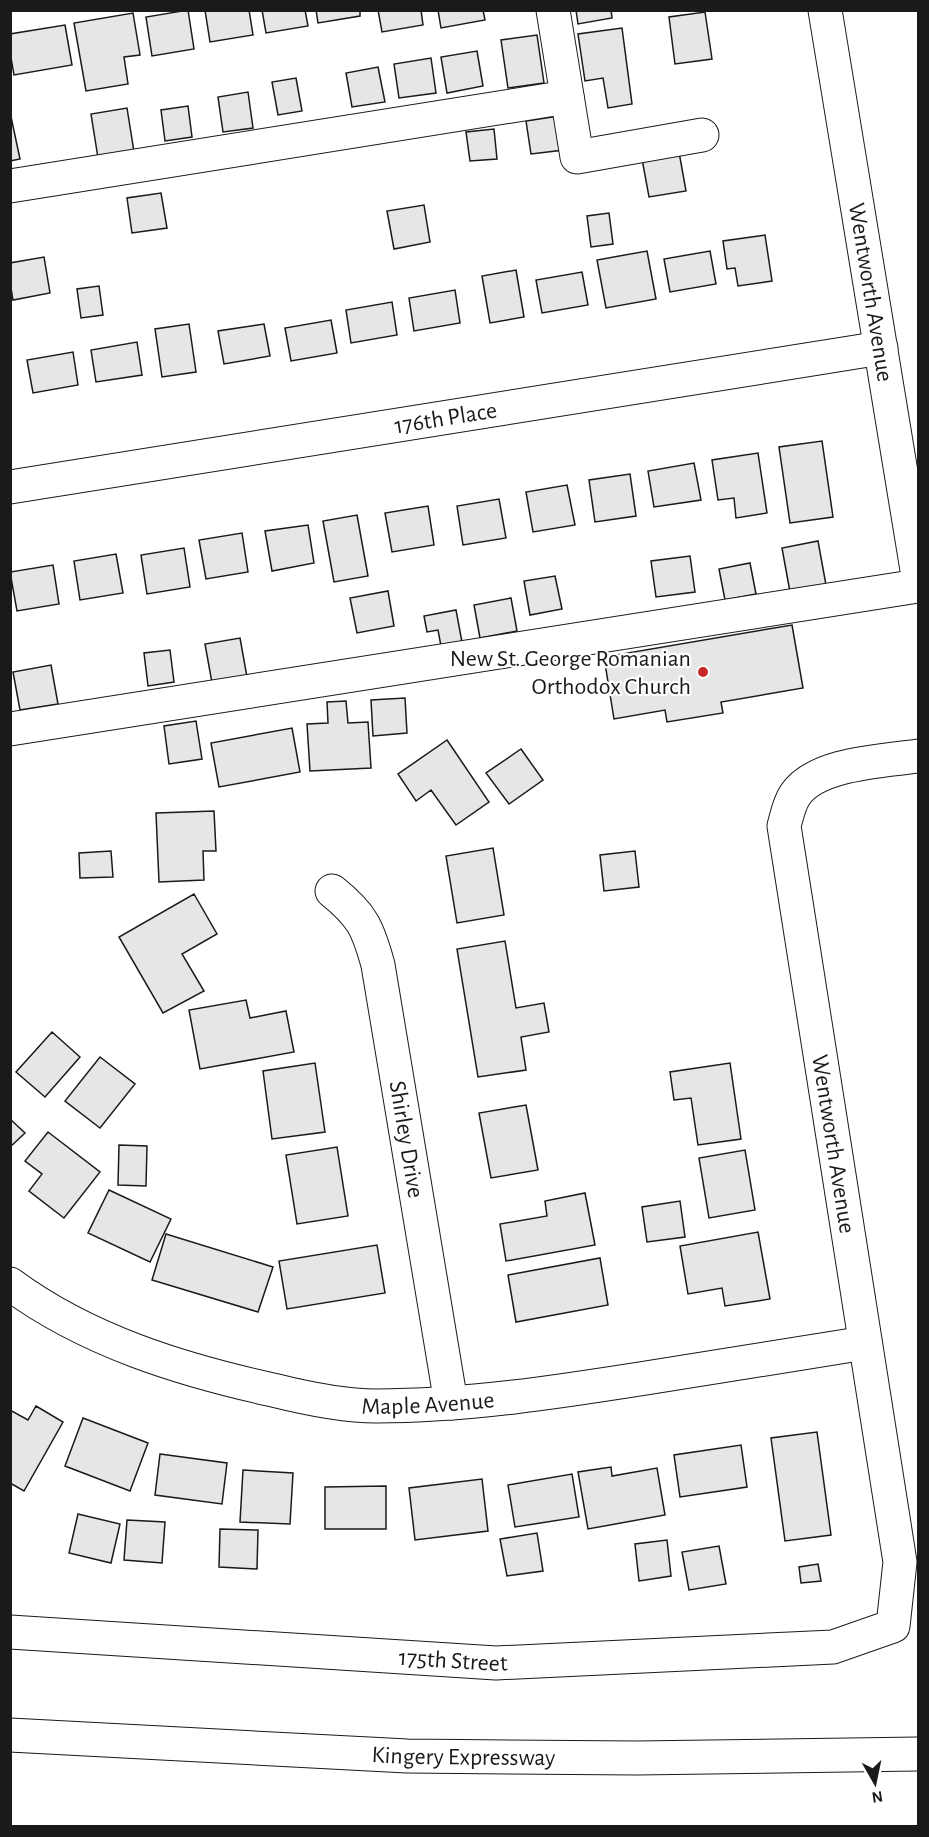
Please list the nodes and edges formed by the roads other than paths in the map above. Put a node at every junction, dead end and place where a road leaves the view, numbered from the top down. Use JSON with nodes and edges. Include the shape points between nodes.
{"nodes":[{"id":1,"x":553,"y":10,"type":"edge"},
{"id":2,"x":825,"y":10,"type":"edge"},
{"id":3,"x":567,"y":97,"type":"junction"},
{"id":4,"x":702,"y":135,"type":"dead end"},
{"id":5,"x":10,"y":186,"type":"edge"},
{"id":6,"x":881,"y":348,"type":"junction"},
{"id":7,"x":10,"y":487,"type":"edge"},
{"id":8,"x":918,"y":576,"type":"edge"},
{"id":9,"x":918,"y":586,"type":"edge"},
{"id":10,"x":10,"y":729,"type":"edge"},
{"id":11,"x":918,"y":756,"type":"edge"},
{"id":12,"x":332,"y":891,"type":"dead end"},
{"id":13,"x":10,"y":1284,"type":"edge"},
{"id":14,"x":865,"y":1343,"type":"junction"},
{"id":15,"x":451,"y":1402,"type":"junction"},
{"id":16,"x":893,"y":1626,"type":"joint"},
{"id":17,"x":10,"y":1632,"type":"edge"},
{"id":18,"x":10,"y":1735,"type":"edge"},
{"id":19,"x":918,"y":1754,"type":"edge"}],
"edges":[{"from":1,"to":3,"type":"main road"},
{"from":2,"to":6,"type":"main road","name":"Wentworth Avenue"},
{"from":3,"to":4,"type":"main road","via":[[577,157]]},
{"from":3,"to":5,"type":"main road"},
{"from":6,"to":7,"type":"main road","name":"176th Place"},
{"from":6,"to":8,"type":"main road","name":"Wentworth Avenue"},
{"from":9,"to":10,"type":"main road"},
{"from":11,"to":14,"type":"main road","name":"Wentworth Avenue","via":[[842,768],[812,779],[796,793],[784,826]]},
{"from":12,"to":15,"type":"main road","name":"Shirley Drive","via":[[362,920],[378,965]]},
{"from":13,"to":15,"type":"main road","name":"Maple Avenue","via":[[79,1326],[222,1379],[304,1397],[374,1406]]},
{"from":14,"to":15,"type":"main road","name":"Maple Avenue","via":[[542,1395]]},
{"from":14,"to":16,"type":"main road","name":"Wentworth Avenue","via":[[900,1562]]},
{"from":16,"to":17,"type":"main road","name":"175th Street","via":[[833,1647],[496,1663]]},
{"from":18,"to":19,"type":"main road","name":"Kingery Expressway","via":[[407,1756]]}]}
